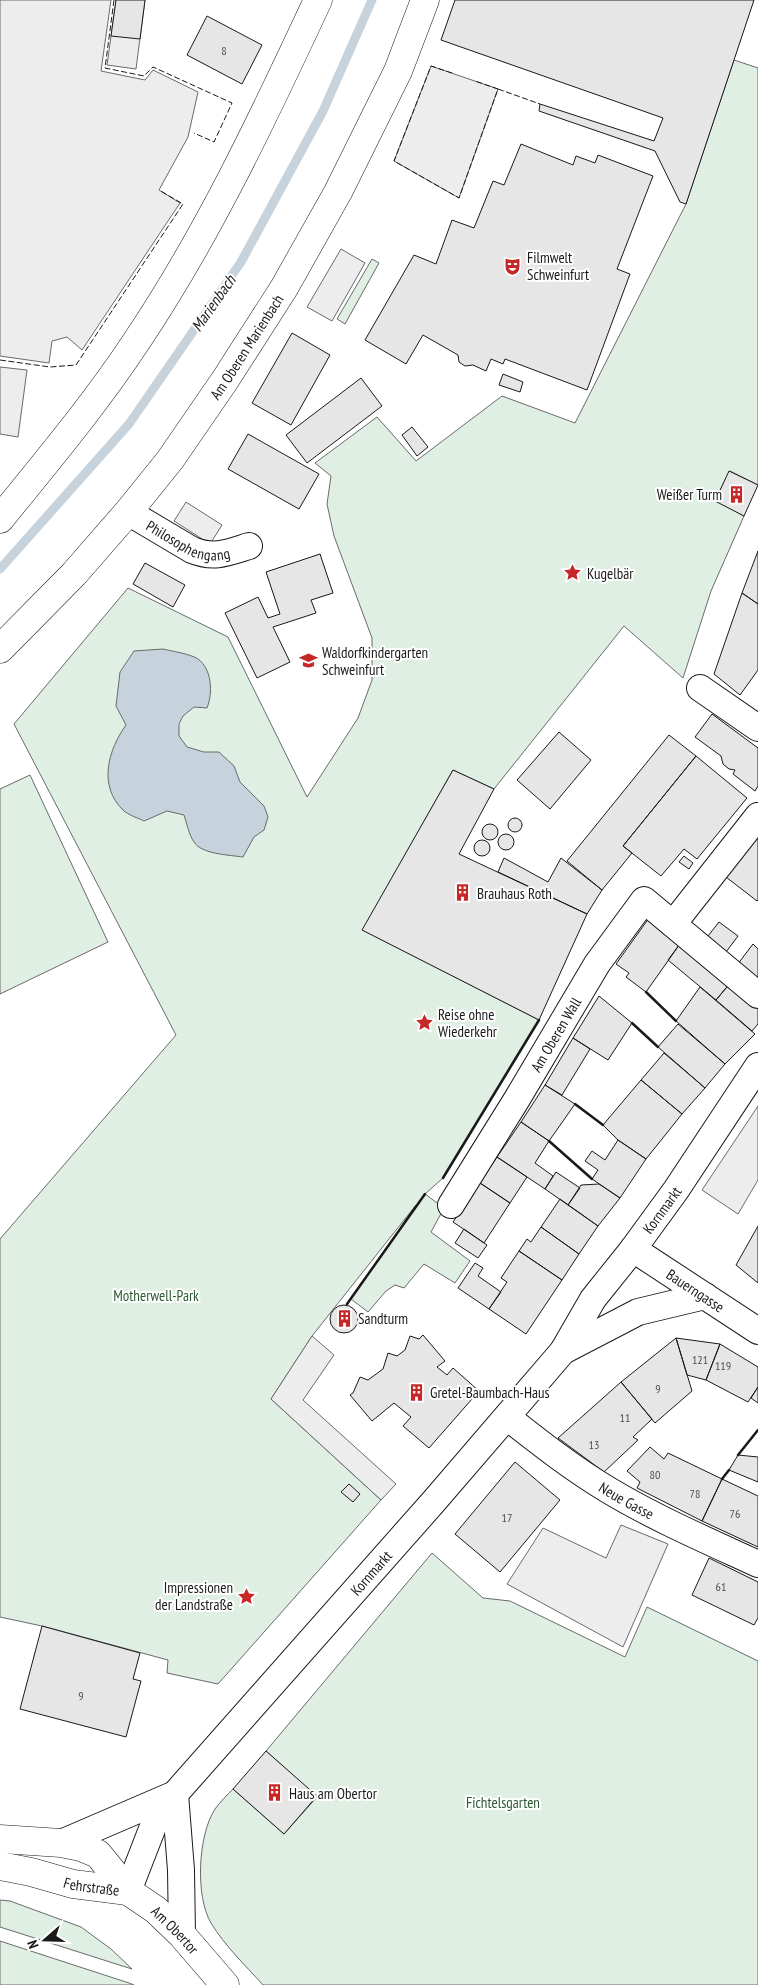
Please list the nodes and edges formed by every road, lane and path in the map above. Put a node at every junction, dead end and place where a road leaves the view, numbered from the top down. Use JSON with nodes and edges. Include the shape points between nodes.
{"nodes":[{"id":1,"x":318,"y":0,"type":"edge"},
{"id":2,"x":426,"y":0,"type":"edge"},
{"id":3,"x":128,"y":512,"type":"junction"},
{"id":4,"x":0,"y":519,"type":"edge"},
{"id":5,"x":249,"y":546,"type":"dead end"},
{"id":6,"x":0,"y":649,"type":"edge"},
{"id":7,"x":700,"y":688,"type":"dead end"},
{"id":8,"x":758,"y":728,"type":"edge"},
{"id":9,"x":758,"y":816,"type":"edge"},
{"id":10,"x":673,"y":924,"type":"junction"},
{"id":11,"x":758,"y":995,"type":"edge"},
{"id":12,"x":758,"y":1066,"type":"edge"},
{"id":13,"x":451,"y":1205,"type":"dead end"},
{"id":14,"x":633,"y":1249,"type":"junction"},
{"id":15,"x":705,"y":1296,"type":"junction"},
{"id":16,"x":758,"y":1331,"type":"edge"},
{"id":17,"x":563,"y":1351,"type":"junction"},
{"id":18,"x":507,"y":1417,"type":"junction"},
{"id":19,"x":758,"y":1564,"type":"edge"},
{"id":20,"x":175,"y":1794,"type":"junction"},
{"id":21,"x":0,"y":1839,"type":"edge"},
{"id":22,"x":61,"y":1843,"type":"junction"},
{"id":23,"x":0,"y":1866,"type":"edge"},
{"id":24,"x":128,"y":1890,"type":"junction"},
{"id":25,"x":182,"y":1935,"type":"junction"},
{"id":26,"x":217,"y":1982,"type":"edge"}],
"edges":[{"from":1,"to":4,"type":"main road","via":[[266,111],[183,266],[137,341],[81,418]]},
{"from":2,"to":3,"type":"main road","name":"Am Oberen Marienbach","via":[[398,71],[366,138],[284,288],[170,460]]},
{"from":3,"to":5,"type":"street","name":"Philosophengang","via":[[203,555],[222,554]]},
{"from":3,"to":6,"type":"main road","name":"Am Oberen Marienbach","via":[[74,574]]},
{"from":7,"to":8,"type":"street"},
{"from":9,"to":10,"type":"street"},
{"from":10,"to":11,"type":"street","name":"Am Oberen Wall"},
{"from":10,"to":13,"type":"street","name":"Am Oberen Wall","via":[[644,900],[597,964]]},
{"from":12,"to":14,"type":"street","name":"Kornmarkt"},
{"from":14,"to":15,"type":"street","name":"Bauerngasse"},
{"from":14,"to":17,"type":"street","name":"Kornmarkt","via":[[593,1300]]},
{"from":15,"to":16,"type":"street","name":"Bauerngasse"},
{"from":15,"to":17,"type":"street","name":"Kornmarkt","via":[[638,1312]]},
{"from":17,"to":18,"type":"street","name":"Kornmarkt"},
{"from":18,"to":19,"type":"street","name":"Neue Gasse","via":[[563,1461],[609,1490]]},
{"from":18,"to":20,"type":"street","name":"Kornmarkt"},
{"from":20,"to":22,"type":"street","name":"Kornmarkt"},
{"from":20,"to":24,"type":"street","name":"Kornmarkt","via":[[154,1824]]},
{"from":20,"to":25,"type":"street"},
{"from":21,"to":22,"type":"main road","name":"Fehrstraße"},
{"from":22,"to":24,"type":"main road","name":"Fehrstraße","via":[[98,1854]]},
{"from":23,"to":24,"type":"main road","name":"Fehrstraße","via":[[73,1884]]},
{"from":24,"to":25,"type":"main road","name":"Am Obertor","via":[[156,1910]]},
{"from":25,"to":26,"type":"main road","name":"Am Obertor"}]}
